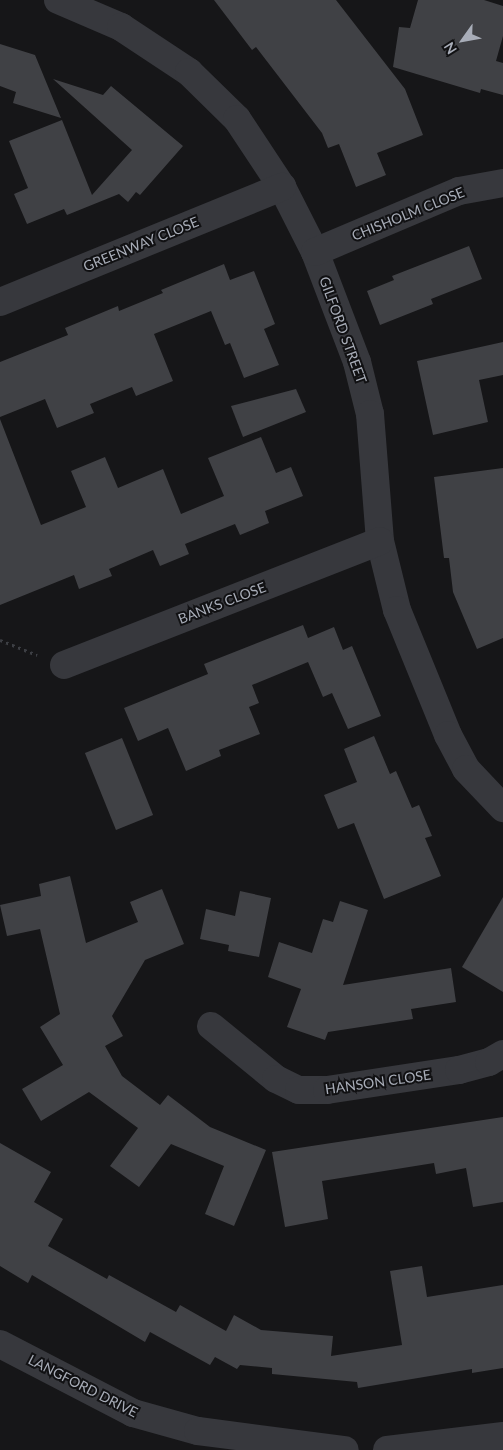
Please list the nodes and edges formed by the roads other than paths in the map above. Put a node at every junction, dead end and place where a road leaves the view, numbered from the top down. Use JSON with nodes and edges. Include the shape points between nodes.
{"nodes":[{"id":1,"x":58,"y":0,"type":"edge"},
{"id":2,"x":503,"y":183,"type":"edge"},
{"id":3,"x":282,"y":187,"type":"junction"},
{"id":4,"x":314,"y":252,"type":"junction"},
{"id":5,"x":0,"y":302,"type":"edge"},
{"id":6,"x":380,"y":541,"type":"junction"},
{"id":7,"x":64,"y":665,"type":"road end"},
{"id":8,"x":503,"y":808,"type":"edge"},
{"id":9,"x":211,"y":1026,"type":"dead end"},
{"id":10,"x":503,"y":1054,"type":"edge"},
{"id":11,"x":0,"y":1344,"type":"edge"},
{"id":12,"x":503,"y":1436,"type":"edge"},
{"id":13,"x":345,"y":1450,"type":"edge"},
{"id":14,"x":387,"y":1450,"type":"edge"}],
"edges":[{"from":1,"to":3,"type":"street","name":"GILFORD STREET","via":[[121,28],[189,72],[237,119]]},
{"from":2,"to":4,"type":"street","name":"CHISHOLM CLOSE","via":[[459,191]]},
{"from":3,"to":4,"type":"street","name":"GILFORD STREET"},
{"from":3,"to":5,"type":"street","name":"GREENWAY CLOSE"},
{"from":4,"to":6,"type":"street","name":"GILFORD STREET","via":[[357,362],[370,414]]},
{"from":6,"to":7,"type":"street","name":"BANKS CLOSE"},
{"from":6,"to":8,"type":"street","name":"GILFORD STREET","via":[[397,610],[448,735],[466,769]]},
{"from":9,"to":10,"type":"street","name":"HANSON CLOSE","via":[[276,1079],[299,1090],[327,1090],[459,1070],[489,1062]]},
{"from":11,"to":13,"type":"street","name":"LANGFORD DRIVE","via":[[133,1413],[198,1432]]},
{"from":12,"to":14,"type":"street"}]}
